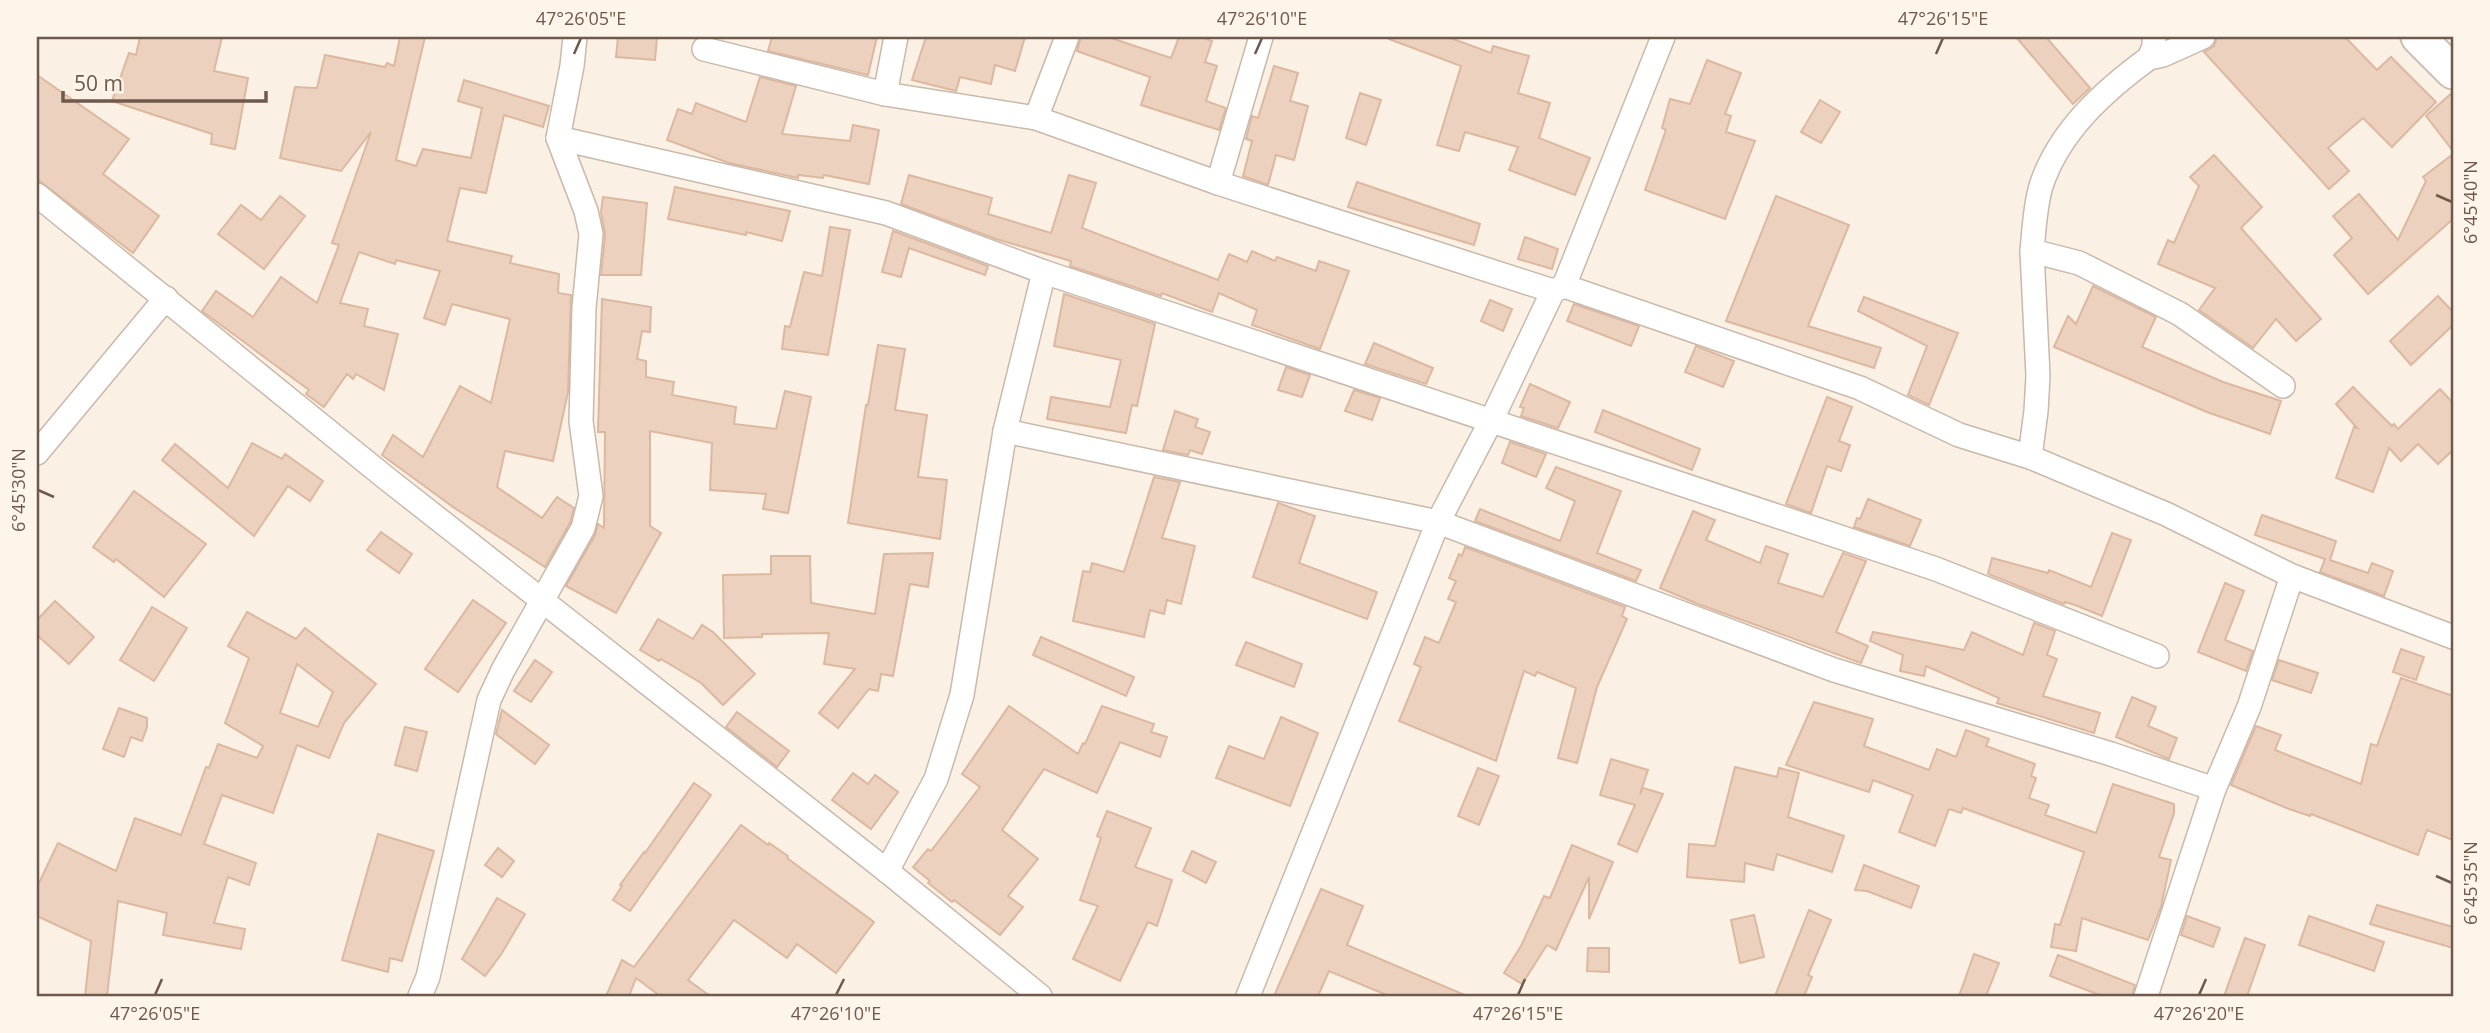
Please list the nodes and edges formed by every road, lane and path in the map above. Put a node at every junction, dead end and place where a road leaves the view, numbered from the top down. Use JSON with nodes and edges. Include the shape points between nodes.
{"nodes":[{"id":1,"x":575,"y":37,"type":"edge"},
{"id":2,"x":896,"y":37,"type":"edge"},
{"id":3,"x":1067,"y":37,"type":"edge"},
{"id":4,"x":1261,"y":37,"type":"edge"},
{"id":5,"x":1663,"y":37,"type":"edge"},
{"id":6,"x":2203,"y":37,"type":"edge"},
{"id":7,"x":2418,"y":37,"type":"edge"},
{"id":8,"x":2151,"y":47,"type":"edge"},
{"id":9,"x":704,"y":49,"type":"dead end"},
{"id":10,"x":2453,"y":72,"type":"edge"},
{"id":11,"x":885,"y":94,"type":"junction"},
{"id":12,"x":1036,"y":118,"type":"junction"},
{"id":13,"x":558,"y":138,"type":"junction"},
{"id":14,"x":1218,"y":183,"type":"junction"},
{"id":15,"x":37,"y":195,"type":"edge"},
{"id":16,"x":2032,"y":251,"type":"junction"},
{"id":17,"x":1044,"y":272,"type":"junction"},
{"id":18,"x":1559,"y":288,"type":"junction"},
{"id":19,"x":166,"y":299,"type":"junction"},
{"id":20,"x":2283,"y":386,"type":"dead end"},
{"id":21,"x":1491,"y":421,"type":"junction"},
{"id":22,"x":1005,"y":431,"type":"junction"},
{"id":23,"x":37,"y":453,"type":"edge"},
{"id":24,"x":2030,"y":457,"type":"junction"},
{"id":25,"x":1438,"y":522,"type":"junction"},
{"id":26,"x":2292,"y":576,"type":"junction"},
{"id":27,"x":541,"y":600,"type":"junction"},
{"id":28,"x":2453,"y":637,"type":"edge"},
{"id":29,"x":2157,"y":656,"type":"dead end"},
{"id":30,"x":2214,"y":789,"type":"junction"},
{"id":31,"x":887,"y":871,"type":"junction"},
{"id":32,"x":420,"y":996,"type":"edge"},
{"id":33,"x":1040,"y":996,"type":"edge"},
{"id":34,"x":1248,"y":996,"type":"edge"},
{"id":35,"x":2146,"y":996,"type":"edge"}],
"edges":[{"from":1,"to":13,"type":"street"},
{"from":2,"to":11,"type":"street"},
{"from":3,"to":12,"type":"street"},
{"from":4,"to":14,"type":"street"},
{"from":5,"to":18,"type":"street"},
{"from":6,"to":8,"type":"street","via":[[2163,55]]},
{"from":7,"to":10,"type":"main road"},
{"from":8,"to":16,"type":"street","via":[[2069,132],[2053,158],[2041,187]]},
{"from":9,"to":11,"type":"street"},
{"from":11,"to":12,"type":"street"},
{"from":12,"to":14,"type":"street"},
{"from":13,"to":17,"type":"street","via":[[886,213]]},
{"from":13,"to":27,"type":"street","via":[[591,234],[580,421],[591,496],[583,528]]},
{"from":14,"to":18,"type":"street"},
{"from":15,"to":19,"type":"street"},
{"from":16,"to":20,"type":"street","via":[[2079,263],[2180,314]]},
{"from":16,"to":24,"type":"street","via":[[2038,376]]},
{"from":17,"to":21,"type":"street"},
{"from":17,"to":22,"type":"street"},
{"from":18,"to":21,"type":"street"},
{"from":18,"to":24,"type":"street","via":[[1860,388],[1959,435]]},
{"from":19,"to":23,"type":"street"},
{"from":19,"to":27,"type":"street"},
{"from":21,"to":25,"type":"street"},
{"from":21,"to":29,"type":"street","via":[[1936,569]]},
{"from":22,"to":25,"type":"street"},
{"from":22,"to":31,"type":"street","via":[[962,695],[936,779]]},
{"from":24,"to":26,"type":"street","via":[[2166,514]]},
{"from":25,"to":30,"type":"street","via":[[1834,670]]},
{"from":25,"to":34,"type":"street"},
{"from":26,"to":28,"type":"street"},
{"from":26,"to":30,"type":"street","via":[[2249,706]]},
{"from":27,"to":31,"type":"street"},
{"from":27,"to":32,"type":"street","via":[[489,700]]},
{"from":30,"to":35,"type":"street"},
{"from":31,"to":33,"type":"street"}]}
